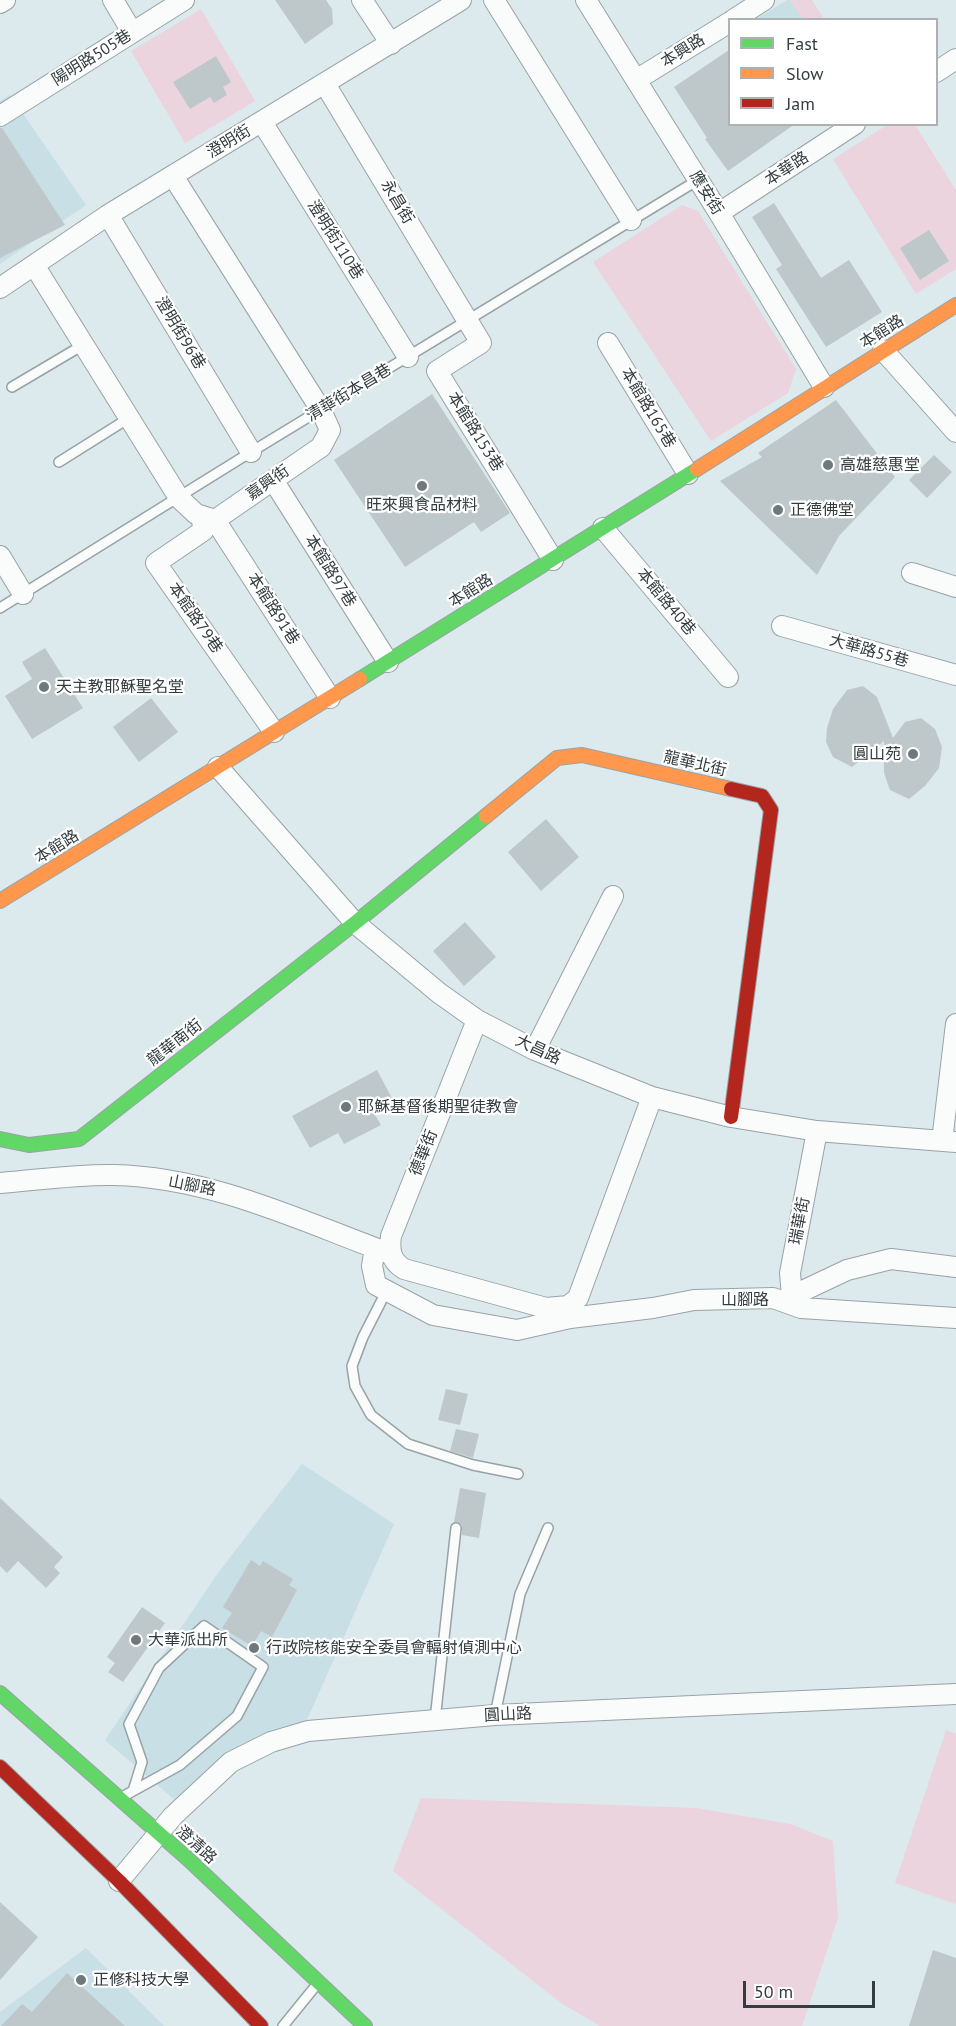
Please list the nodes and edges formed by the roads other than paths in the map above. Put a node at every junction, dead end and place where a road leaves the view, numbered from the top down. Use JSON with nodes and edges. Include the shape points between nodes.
{"nodes":[{"id":1,"x":5,"y":0,"type":"edge"},
{"id":2,"x":113,"y":0,"type":"edge"},
{"id":3,"x":184,"y":0,"type":"edge"},
{"id":4,"x":362,"y":0,"type":"edge"},
{"id":5,"x":461,"y":0,"type":"edge"},
{"id":6,"x":494,"y":0,"type":"edge"},
{"id":7,"x":586,"y":0,"type":"edge"},
{"id":8,"x":764,"y":0,"type":"edge"},
{"id":9,"x":0,"y":3,"type":"edge"},
{"id":10,"x":736,"y":18,"type":"edge"},
{"id":11,"x":728,"y":23,"type":"edge"},
{"id":12,"x":132,"y":32,"type":"junction"},
{"id":13,"x":391,"y":44,"type":"junction"},
{"id":14,"x":956,"y":59,"type":"edge"},
{"id":15,"x":938,"y":71,"type":"edge"},
{"id":16,"x":636,"y":80,"type":"junction"},
{"id":17,"x":325,"y":84,"type":"junction"},
{"id":18,"x":0,"y":116,"type":"edge"},
{"id":19,"x":262,"y":122,"type":"junction"},
{"id":20,"x":852,"y":126,"type":"edge"},
{"id":21,"x":173,"y":176,"type":"junction"},
{"id":22,"x":698,"y":180,"type":"junction"},
{"id":23,"x":718,"y":213,"type":"junction"},
{"id":24,"x":108,"y":215,"type":"junction"},
{"id":25,"x":632,"y":220,"type":"junction"},
{"id":26,"x":34,"y":265,"type":"junction"},
{"id":27,"x":3,"y":282,"type":"edge"},
{"id":28,"x":956,"y":305,"type":"edge"},
{"id":29,"x":468,"y":320,"type":"junction"},
{"id":30,"x":608,"y":343,"type":"dead end"},
{"id":31,"x":83,"y":345,"type":"junction"},
{"id":32,"x":883,"y":350,"type":"junction"},
{"id":33,"x":408,"y":357,"type":"junction"},
{"id":34,"x":12,"y":387,"type":"dead end"},
{"id":35,"x":824,"y":387,"type":"junction"},
{"id":36,"x":321,"y":410,"type":"junction"},
{"id":37,"x":129,"y":418,"type":"junction"},
{"id":38,"x":956,"y":432,"type":"edge"},
{"id":39,"x":251,"y":452,"type":"junction"},
{"id":40,"x":58,"y":462,"type":"dead end"},
{"id":41,"x":688,"y":474,"type":"junction"},
{"id":42,"x":273,"y":480,"type":"junction"},
{"id":43,"x":179,"y":498,"type":"junction"},
{"id":44,"x":209,"y":518,"type":"junction"},
{"id":45,"x":603,"y":528,"type":"junction"},
{"id":46,"x":0,"y":556,"type":"edge"},
{"id":47,"x":553,"y":560,"type":"junction"},
{"id":48,"x":912,"y":573,"type":"dead end"},
{"id":49,"x":956,"y":587,"type":"edge"},
{"id":50,"x":23,"y":594,"type":"junction"},
{"id":51,"x":0,"y":608,"type":"edge"},
{"id":52,"x":782,"y":626,"type":"dead end"},
{"id":53,"x":388,"y":662,"type":"junction"},
{"id":54,"x":956,"y":675,"type":"edge"},
{"id":55,"x":728,"y":677,"type":"dead end"},
{"id":56,"x":330,"y":698,"type":"junction"},
{"id":57,"x":274,"y":732,"type":"junction"},
{"id":58,"x":218,"y":767,"type":"junction"},
{"id":59,"x":613,"y":896,"type":"dead end"},
{"id":60,"x":0,"y":901,"type":"edge"},
{"id":61,"x":355,"y":922,"type":"junction"},
{"id":62,"x":477,"y":1020,"type":"junction"},
{"id":63,"x":956,"y":1024,"type":"edge"},
{"id":64,"x":535,"y":1050,"type":"junction"},
{"id":65,"x":652,"y":1097,"type":"junction"},
{"id":66,"x":731,"y":1117,"type":"junction"},
{"id":67,"x":817,"y":1131,"type":"junction"},
{"id":68,"x":0,"y":1139,"type":"edge"},
{"id":69,"x":949,"y":1142,"type":"edge"},
{"id":70,"x":0,"y":1183,"type":"edge"},
{"id":71,"x":383,"y":1251,"type":"junction"},
{"id":72,"x":956,"y":1267,"type":"edge"},
{"id":73,"x":387,"y":1290,"type":"junction"},
{"id":74,"x":797,"y":1302,"type":"junction"},
{"id":75,"x":546,"y":1308,"type":"junction"},
{"id":76,"x":570,"y":1318,"type":"junction"},
{"id":77,"x":956,"y":1318,"type":"edge"},
{"id":78,"x":518,"y":1474,"type":"dead end"},
{"id":79,"x":456,"y":1528,"type":"dead end"},
{"id":80,"x":548,"y":1528,"type":"dead end"},
{"id":81,"x":0,"y":1693,"type":"edge"},
{"id":82,"x":956,"y":1694,"type":"edge"},
{"id":83,"x":495,"y":1715,"type":"junction"},
{"id":84,"x":435,"y":1720,"type":"junction"},
{"id":85,"x":0,"y":1767,"type":"edge"},
{"id":86,"x":133,"y":1791,"type":"junction"},
{"id":87,"x":120,"y":1799,"type":"junction"},
{"id":88,"x":159,"y":1833,"type":"junction"},
{"id":89,"x":118,"y":1881,"type":"junction"},
{"id":90,"x":318,"y":1982,"type":"junction"},
{"id":91,"x":261,"y":2026,"type":"edge"},
{"id":92,"x":283,"y":2026,"type":"edge"},
{"id":93,"x":365,"y":2026,"type":"edge"}],
"edges":[{"from":1,"to":9,"type":"street"},
{"from":2,"to":12,"type":"street"},
{"from":3,"to":12,"type":"street","name":"陽明路505巷"},
{"from":4,"to":13,"type":"street"},
{"from":5,"to":13,"type":"street","name":"澄明街"},
{"from":6,"to":25,"type":"street"},
{"from":7,"to":16,"type":"street","name":"應安街"},
{"from":8,"to":10,"type":"street","name":"本興路"},
{"from":11,"to":16,"type":"street","name":"本興路"},
{"from":12,"to":18,"type":"street","name":"陽明路505巷"},
{"from":13,"to":17,"type":"street","name":"澄明街"},
{"from":14,"to":15,"type":"street"},
{"from":16,"to":22,"type":"street","name":"應安街"},
{"from":17,"to":19,"type":"street","name":"澄明街"},
{"from":17,"to":29,"type":"street","name":"永昌街"},
{"from":19,"to":21,"type":"street","name":"澄明街"},
{"from":19,"to":33,"type":"street","name":"澄明街110巷"},
{"from":20,"to":23,"type":"street","name":"本華路"},
{"from":21,"to":24,"type":"street","name":"澄明街"},
{"from":21,"to":36,"type":"street","name":"嘉興街"},
{"from":22,"to":23,"type":"street","name":"應安街"},
{"from":22,"to":25,"type":"lane","name":"清華街本昌巷"},
{"from":23,"to":35,"type":"street","name":"應安街"},
{"from":24,"to":26,"type":"street","name":"澄明街"},
{"from":24,"to":39,"type":"street","name":"澄明街96巷"},
{"from":25,"to":29,"type":"lane","name":"清華街本昌巷"},
{"from":26,"to":27,"type":"street","name":"澄明街"},
{"from":26,"to":31,"type":"street"},
{"from":28,"to":32,"type":"street","name":"本館路"},
{"from":29,"to":33,"type":"lane","name":"清華街本昌巷"},
{"from":29,"to":47,"type":"street","name":"本館路153巷","via":[[481,343],[437,371]]},
{"from":30,"to":41,"type":"street","name":"本館路165巷"},
{"from":31,"to":34,"type":"lane"},
{"from":31,"to":37,"type":"street"},
{"from":32,"to":35,"type":"street","name":"本館路"},
{"from":32,"to":38,"type":"street"},
{"from":33,"to":36,"type":"lane","name":"清華街本昌巷"},
{"from":35,"to":41,"type":"street","name":"本館路"},
{"from":36,"to":39,"type":"lane","name":"清華街本昌巷"},
{"from":36,"to":42,"type":"street","name":"嘉興街","via":[[330,430],[321,447]]},
{"from":37,"to":40,"type":"lane"},
{"from":37,"to":43,"type":"street"},
{"from":39,"to":43,"type":"lane","name":"清華街本昌巷"},
{"from":41,"to":45,"type":"street","name":"本館路"},
{"from":42,"to":44,"type":"street","name":"嘉興街"},
{"from":42,"to":53,"type":"street","name":"本館路97巷"},
{"from":43,"to":44,"type":"street","via":[[196,514]]},
{"from":43,"to":50,"type":"lane","name":"清華街本昌巷"},
{"from":44,"to":56,"type":"street","name":"本館路91巷"},
{"from":44,"to":57,"type":"street","name":"本館路79巷","via":[[203,531],[156,563]]},
{"from":45,"to":47,"type":"street","name":"本館路"},
{"from":45,"to":55,"type":"street","name":"本館路40巷"},
{"from":46,"to":50,"type":"street"},
{"from":47,"to":53,"type":"street","name":"本館路"},
{"from":48,"to":49,"type":"street"},
{"from":50,"to":51,"type":"lane","name":"清華街本昌巷"},
{"from":52,"to":54,"type":"street","name":"大華路55巷"},
{"from":53,"to":56,"type":"street","name":"本館路"},
{"from":56,"to":57,"type":"street","name":"本館路"},
{"from":57,"to":58,"type":"street","name":"本館路"},
{"from":58,"to":60,"type":"street","name":"本館路"},
{"from":58,"to":61,"type":"street","name":"大昌路"},
{"from":59,"to":64,"type":"street"},
{"from":61,"to":62,"type":"street","name":"大昌路"},
{"from":61,"to":66,"type":"street","name":"龍華北街","via":[[557,758],[582,755],[762,796],[771,810]]},
{"from":61,"to":68,"type":"street","name":"龍華南街","via":[[79,1139],[33,1146]]},
{"from":62,"to":64,"type":"street","name":"大昌路"},
{"from":62,"to":71,"type":"street","name":"德華街","via":[[389,1246]]},
{"from":63,"to":69,"type":"street"},
{"from":64,"to":65,"type":"street","name":"大昌路"},
{"from":65,"to":66,"type":"street","name":"大昌路"},
{"from":65,"to":75,"type":"street","via":[[578,1298],[568,1306]]},
{"from":66,"to":67,"type":"street","name":"大昌路"},
{"from":67,"to":69,"type":"street","name":"大昌路"},
{"from":67,"to":74,"type":"street","name":"瑞華街","via":[[790,1273]]},
{"from":70,"to":71,"type":"street","name":"山腳路","via":[[114,1175],[176,1182],[221,1191]]},
{"from":71,"to":73,"type":"street","name":"山腳路","via":[[372,1266],[376,1285]]},
{"from":71,"to":75,"type":"street","name":"山腳路","via":[[404,1269]]},
{"from":72,"to":74,"type":"street","via":[[891,1259],[847,1270]]},
{"from":73,"to":76,"type":"street","name":"山腳路","via":[[433,1315],[517,1330]]},
{"from":73,"to":78,"type":"lane","via":[[352,1366],[355,1386],[371,1415],[408,1444],[473,1465]]},
{"from":74,"to":76,"type":"street","name":"山腳路","via":[[773,1298],[694,1300]]},
{"from":74,"to":77,"type":"street","name":"山腳路"},
{"from":75,"to":76,"type":"street","name":"山腳路"},
{"from":79,"to":84,"type":"lane"},
{"from":80,"to":83,"type":"lane","via":[[520,1594]]},
{"from":81,"to":87,"type":"street","name":"澄清路"},
{"from":82,"to":83,"type":"street","name":"圓山路"},
{"from":83,"to":84,"type":"street","name":"圓山路"},
{"from":84,"to":88,"type":"street","name":"圓山路","via":[[308,1731],[271,1742],[231,1762]]},
{"from":85,"to":89,"type":"street"},
{"from":86,"to":86,"type":"lane","via":[[180,1765],[237,1716],[263,1667],[204,1626],[159,1668],[129,1724],[142,1762]]},
{"from":86,"to":87,"type":"lane"},
{"from":87,"to":88,"type":"street","name":"澄清路"},
{"from":88,"to":89,"type":"street","name":"圓山路"},
{"from":88,"to":90,"type":"street","name":"澄清路"},
{"from":89,"to":91,"type":"street"},
{"from":90,"to":92,"type":"lane"},
{"from":90,"to":93,"type":"street","name":"澄清路"}]}
